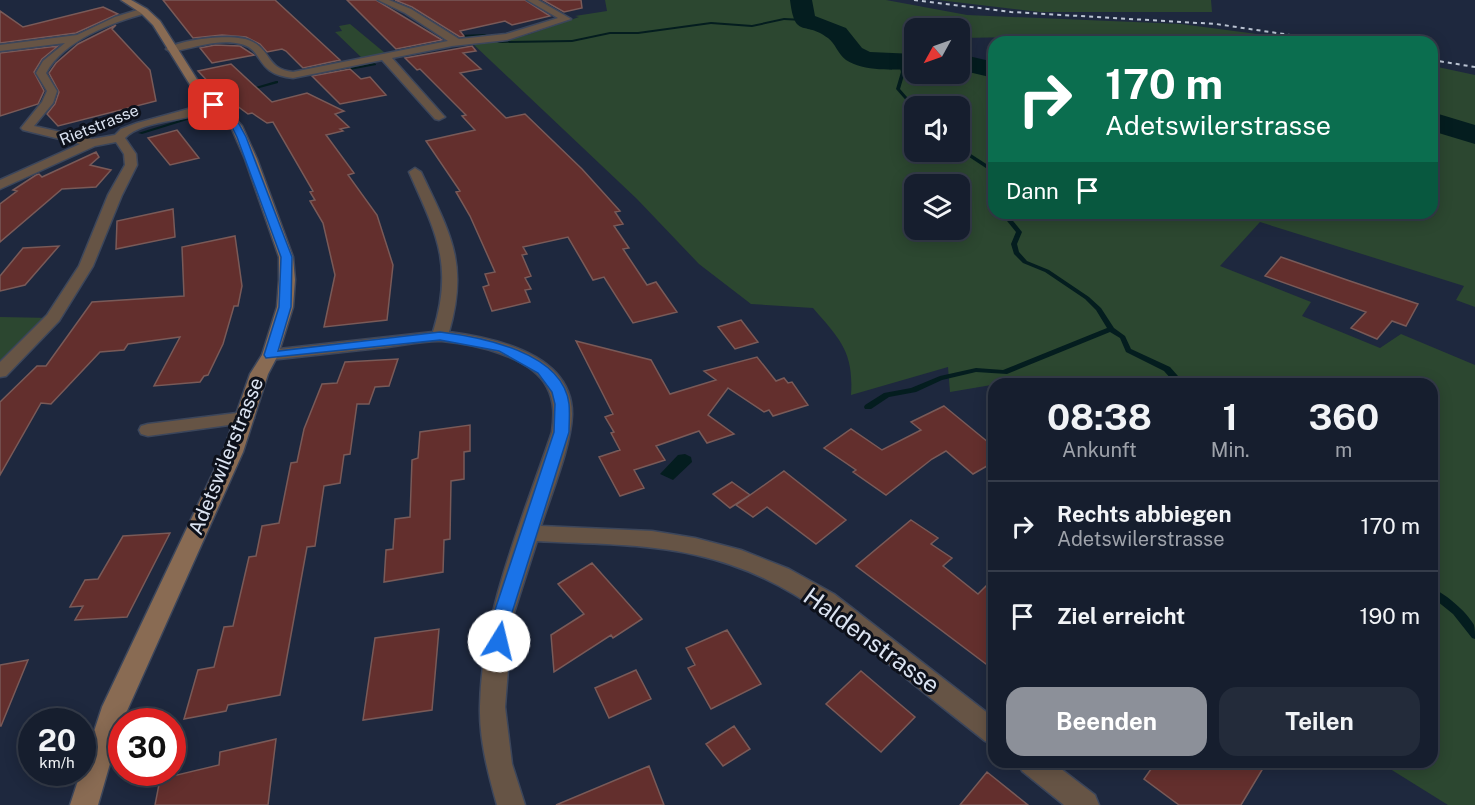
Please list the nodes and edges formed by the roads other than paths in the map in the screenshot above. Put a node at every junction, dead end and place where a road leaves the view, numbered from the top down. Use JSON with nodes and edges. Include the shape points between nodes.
{"nodes":[{"id":1,"x":125,"y":0,"type":"edge"},
{"id":2,"x":382,"y":0,"type":"edge"},
{"id":3,"x":531,"y":0,"type":"edge"},
{"id":4,"x":144,"y":11,"type":"junction"},
{"id":5,"x":81,"y":37,"type":"junction"},
{"id":6,"x":452,"y":43,"type":"junction"},
{"id":7,"x":0,"y":48,"type":"edge"},
{"id":8,"x":171,"y":49,"type":"junction"},
{"id":9,"x":385,"y":57,"type":"junction"},
{"id":10,"x":214,"y":105,"type":"junction"},
{"id":11,"x":440,"y":117,"type":"dead end"},
{"id":12,"x":119,"y":138,"type":"junction"},
{"id":13,"x":92,"y":143,"type":"junction"},
{"id":14,"x":415,"y":172,"type":"dead end"},
{"id":15,"x":0,"y":185,"type":"edge"},
{"id":16,"x":440,"y":336,"type":"junction"},
{"id":17,"x":270,"y":355,"type":"junction"},
{"id":18,"x":0,"y":372,"type":"edge"},
{"id":19,"x":245,"y":418,"type":"junction"},
{"id":20,"x":148,"y":430,"type":"dead end"},
{"id":21,"x":530,"y":533,"type":"junction"},
{"id":22,"x":988,"y":728,"type":"edge"},
{"id":23,"x":1038,"y":768,"type":"edge"},
{"id":24,"x":84,"y":805,"type":"edge"},
{"id":25,"x":511,"y":805,"type":"edge"},
{"id":26,"x":1084,"y":805,"type":"edge"}],
"edges":[{"from":1,"to":4,"type":"street","name":"Adetswilerstrasse"},
{"from":2,"to":6,"type":"street","via":[[454,39]]},
{"from":3,"to":6,"type":"street","via":[[566,19],[507,37]]},
{"from":4,"to":5,"type":"street","via":[[124,15]]},
{"from":4,"to":8,"type":"street","name":"Adetswilerstrasse","via":[[157,23]]},
{"from":5,"to":7,"type":"street"},
{"from":5,"to":13,"type":"street","via":[[44,65],[41,73],[52,91],[27,128]]},
{"from":6,"to":9,"type":"street"},
{"from":8,"to":9,"type":"street","via":[[241,41],[251,44],[279,75]]},
{"from":8,"to":10,"type":"street","name":"Adetswilerstrasse","via":[[201,94]]},
{"from":9,"to":11,"type":"street"},
{"from":10,"to":12,"type":"street","name":"Rietstrasse","via":[[141,125]]},
{"from":10,"to":17,"type":"street","name":"Adetswilerstrasse","via":[[242,137],[286,257],[285,307]]},
{"from":12,"to":13,"type":"street","name":"Rietstrasse"},
{"from":12,"to":18,"type":"street","via":[[130,154],[131,165],[86,266],[53,318]]},
{"from":13,"to":15,"type":"street","name":"Rietstrasse"},
{"from":14,"to":16,"type":"street","via":[[443,234],[453,268],[447,317]]},
{"from":16,"to":17,"type":"street"},
{"from":16,"to":21,"type":"street","via":[[482,342],[514,353],[543,370],[558,391],[562,404],[561,432]]},
{"from":17,"to":19,"type":"street","name":"Adetswilerstrasse","via":[[259,374]]},
{"from":19,"to":20,"type":"street"},
{"from":19,"to":24,"type":"street","name":"Adetswilerstrasse","via":[[205,514],[115,706]]},
{"from":21,"to":22,"type":"street","name":"Haldenstrasse","via":[[652,539],[695,546],[781,575],[826,601]]},
{"from":21,"to":25,"type":"street","via":[[501,619],[492,707],[499,764]]},
{"from":23,"to":26,"type":"street"}]}
